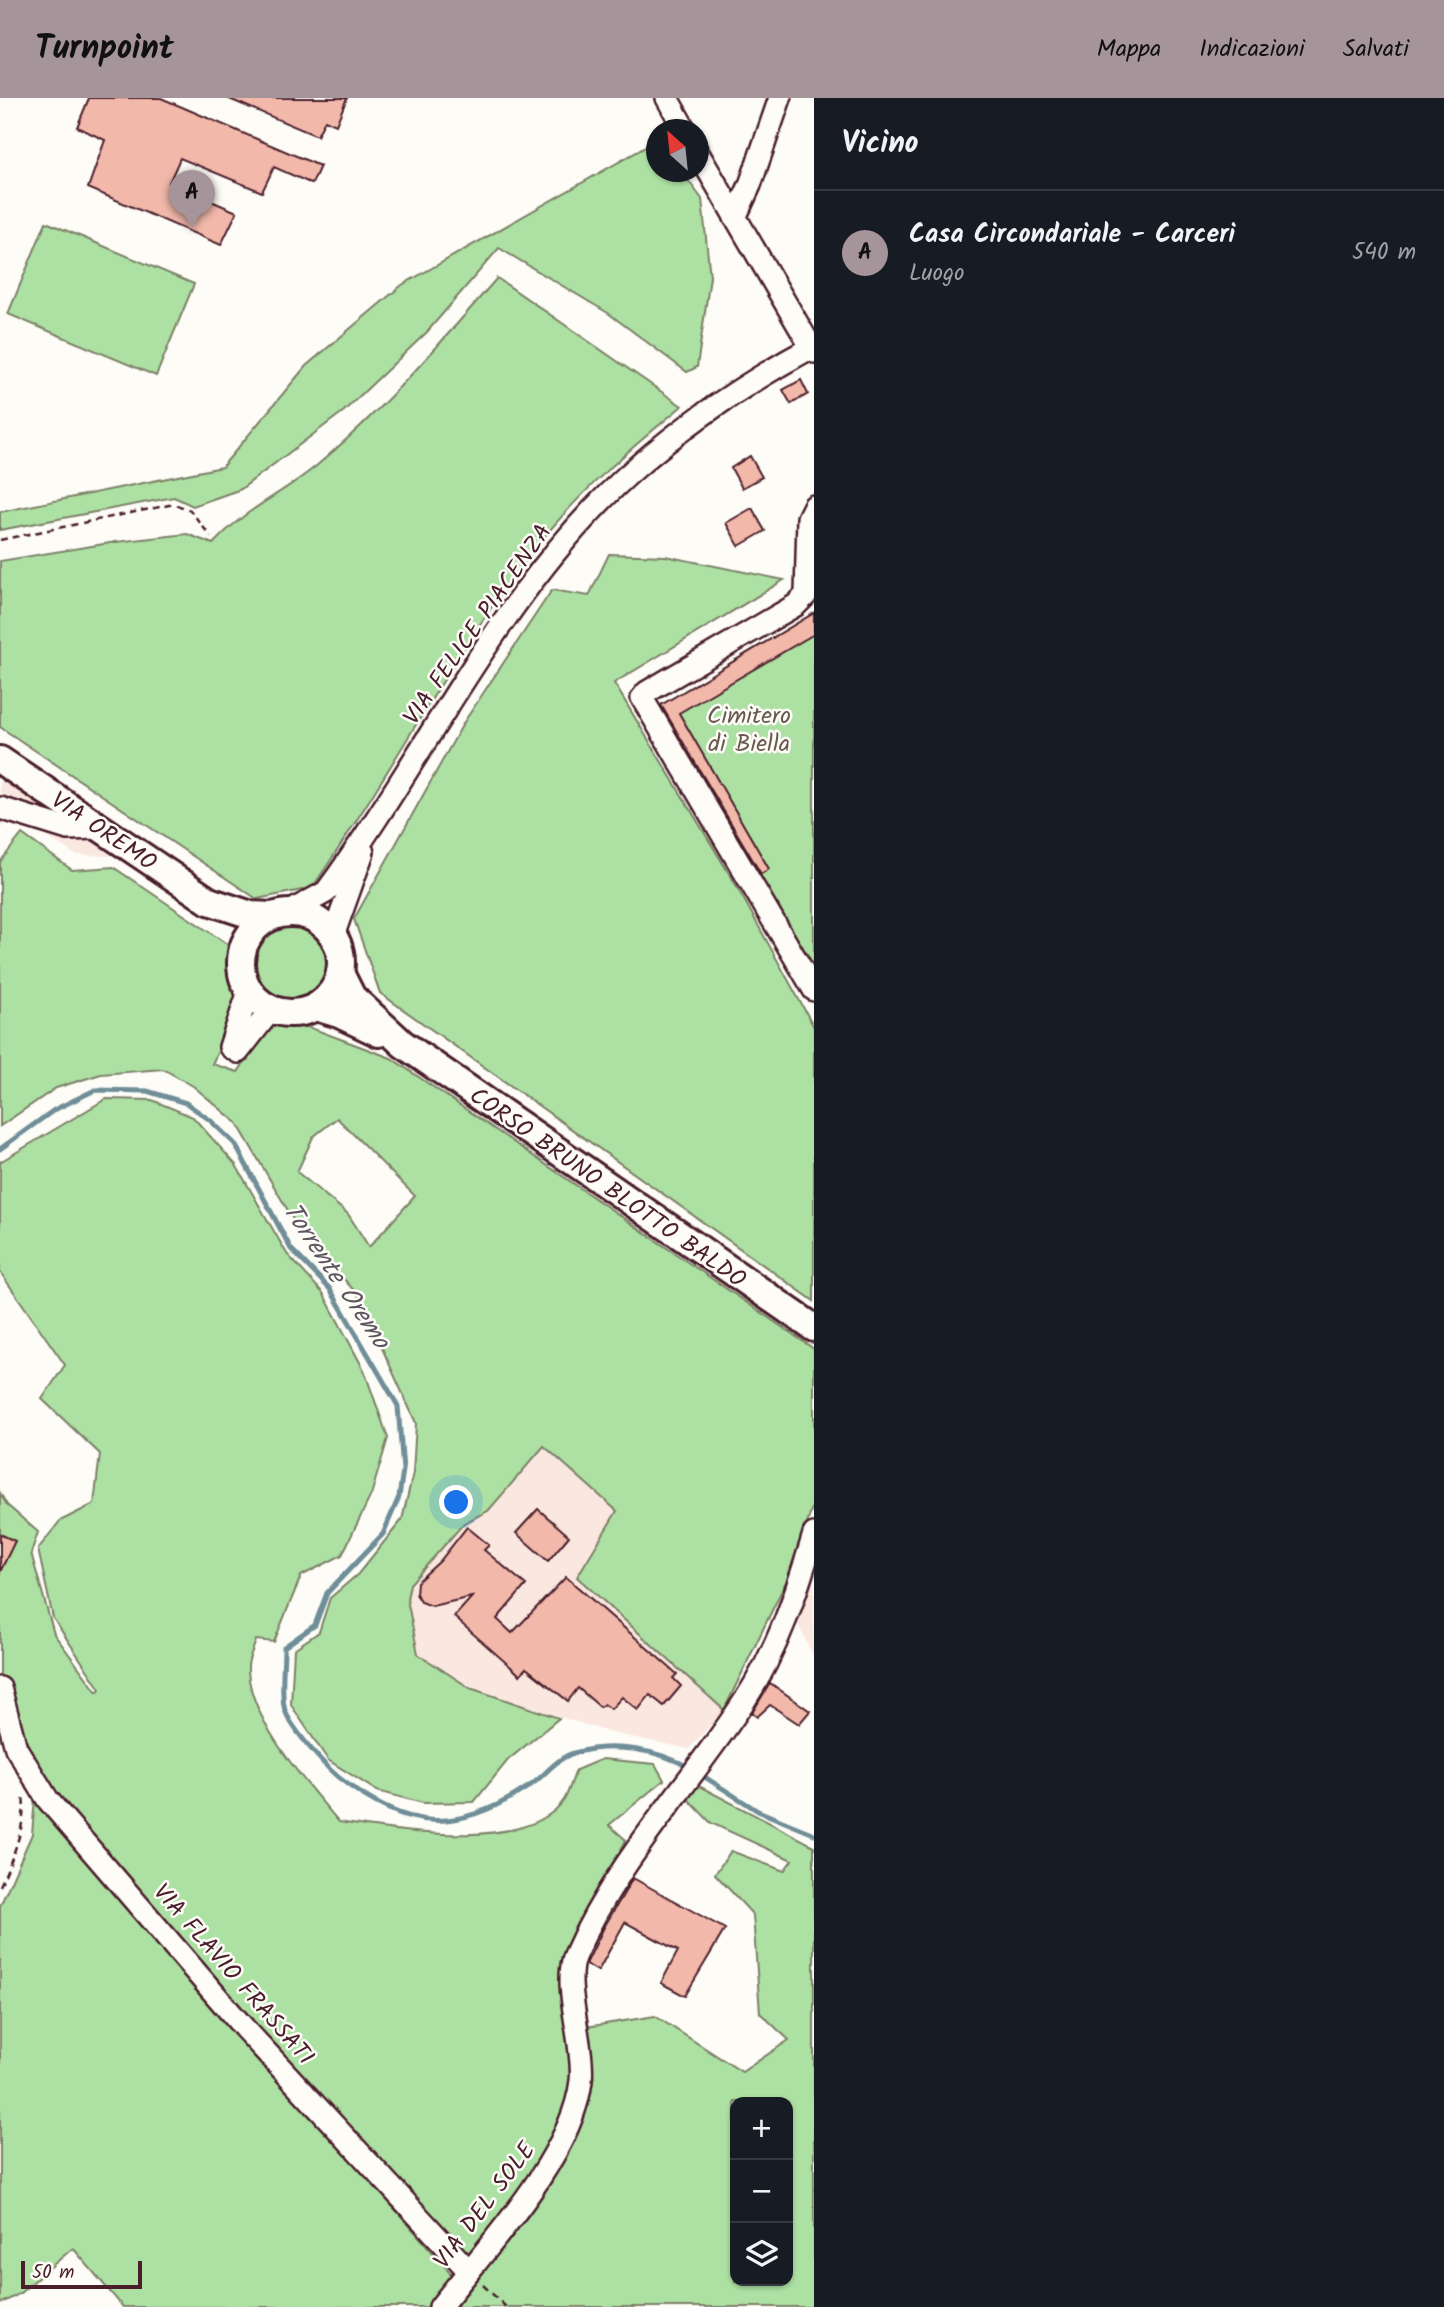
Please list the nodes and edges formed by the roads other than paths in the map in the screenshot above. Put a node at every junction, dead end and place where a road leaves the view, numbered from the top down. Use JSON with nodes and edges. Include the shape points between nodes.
{"nodes":[{"id":1,"x":667,"y":98,"type":"edge"},
{"id":2,"x":780,"y":98,"type":"edge"},
{"id":3,"x":679,"y":119,"type":"edge"},
{"id":4,"x":709,"y":172,"type":"edge"},
{"id":5,"x":735,"y":218,"type":"junction"},
{"id":6,"x":813,"y":349,"type":"edge"},
{"id":7,"x":814,"y":506,"type":"edge"},
{"id":8,"x":0,"y":760,"type":"edge"},
{"id":9,"x":0,"y":808,"type":"edge"},
{"id":10,"x":371,"y":827,"type":"junction"},
{"id":11,"x":98,"y":828,"type":"junction"},
{"id":12,"x":209,"y":901,"type":"junction"},
{"id":13,"x":280,"y":915,"type":"junction"},
{"id":14,"x":333,"y":936,"type":"junction"},
{"id":15,"x":243,"y":948,"type":"junction"},
{"id":16,"x":340,"y":973,"type":"junction"},
{"id":17,"x":814,"y":990,"type":"edge"},
{"id":18,"x":249,"y":991,"type":"junction"},
{"id":19,"x":316,"y":1007,"type":"junction"},
{"id":20,"x":271,"y":1010,"type":"junction"},
{"id":21,"x":403,"y":1044,"type":"junction"},
{"id":22,"x":814,"y":1328,"type":"edge"},
{"id":23,"x":814,"y":1534,"type":"edge"},
{"id":24,"x":0,"y":1688,"type":"edge"},
{"id":25,"x":468,"y":2270,"type":"junction"},
{"id":26,"x":440,"y":2307,"type":"edge"}],
"edges":[{"from":1,"to":3,"type":"street"},
{"from":2,"to":5,"type":"street"},
{"from":4,"to":5,"type":"street"},
{"from":5,"to":6,"type":"street"},
{"from":6,"to":10,"type":"street","name":"VIA FELICE PIACENZA","via":[[725,396],[638,466],[575,531],[519,601]]},
{"from":7,"to":17,"type":"street","via":[[808,518],[806,595],[796,606],[642,698]]},
{"from":8,"to":11,"type":"main road","name":"VIA OREMO"},
{"from":9,"to":11,"type":"street","via":[[68,829]]},
{"from":10,"to":13,"type":"street","name":"VIA FELICE PIACENZA","via":[[326,892]]},
{"from":10,"to":14,"type":"street","name":"VIA FELICE PIACENZA"},
{"from":11,"to":12,"type":"main road","name":"VIA OREMO"},
{"from":12,"to":13,"type":"main road","name":"VIA OREMO","via":[[251,915]]},
{"from":12,"to":15,"type":"main road","name":"VIA OREMO"},
{"from":13,"to":14,"type":"main road","via":[[313,918]]},
{"from":13,"to":15,"type":"main road","via":[[250,935]]},
{"from":14,"to":16,"type":"main road"},
{"from":15,"to":18,"type":"main road","via":[[243,978]]},
{"from":16,"to":19,"type":"main road","via":[[335,987]]},
{"from":16,"to":21,"type":"main road","name":"CORSO BRUNO BLOTTO BALDO","via":[[352,997]]},
{"from":18,"to":20,"type":"main road"},
{"from":18,"to":20,"type":"street","via":[[230,1046],[239,1052]]},
{"from":19,"to":20,"type":"main road","via":[[294,1013]]},
{"from":19,"to":21,"type":"main road","name":"CORSO BRUNO BLOTTO BALDO"},
{"from":21,"to":22,"type":"main road","name":"CORSO BRUNO BLOTTO BALDO"},
{"from":23,"to":25,"type":"street","name":"VIA DEL SOLE","via":[[794,1602],[746,1698],[629,1857],[573,1958],[581,2081],[556,2153]]},
{"from":24,"to":25,"type":"street","name":"VIA FLAVIO FRASSATI","via":[[16,1748],[48,1800],[244,2028]]},
{"from":25,"to":26,"type":"street","name":"VIA DEL SOLE"}]}
